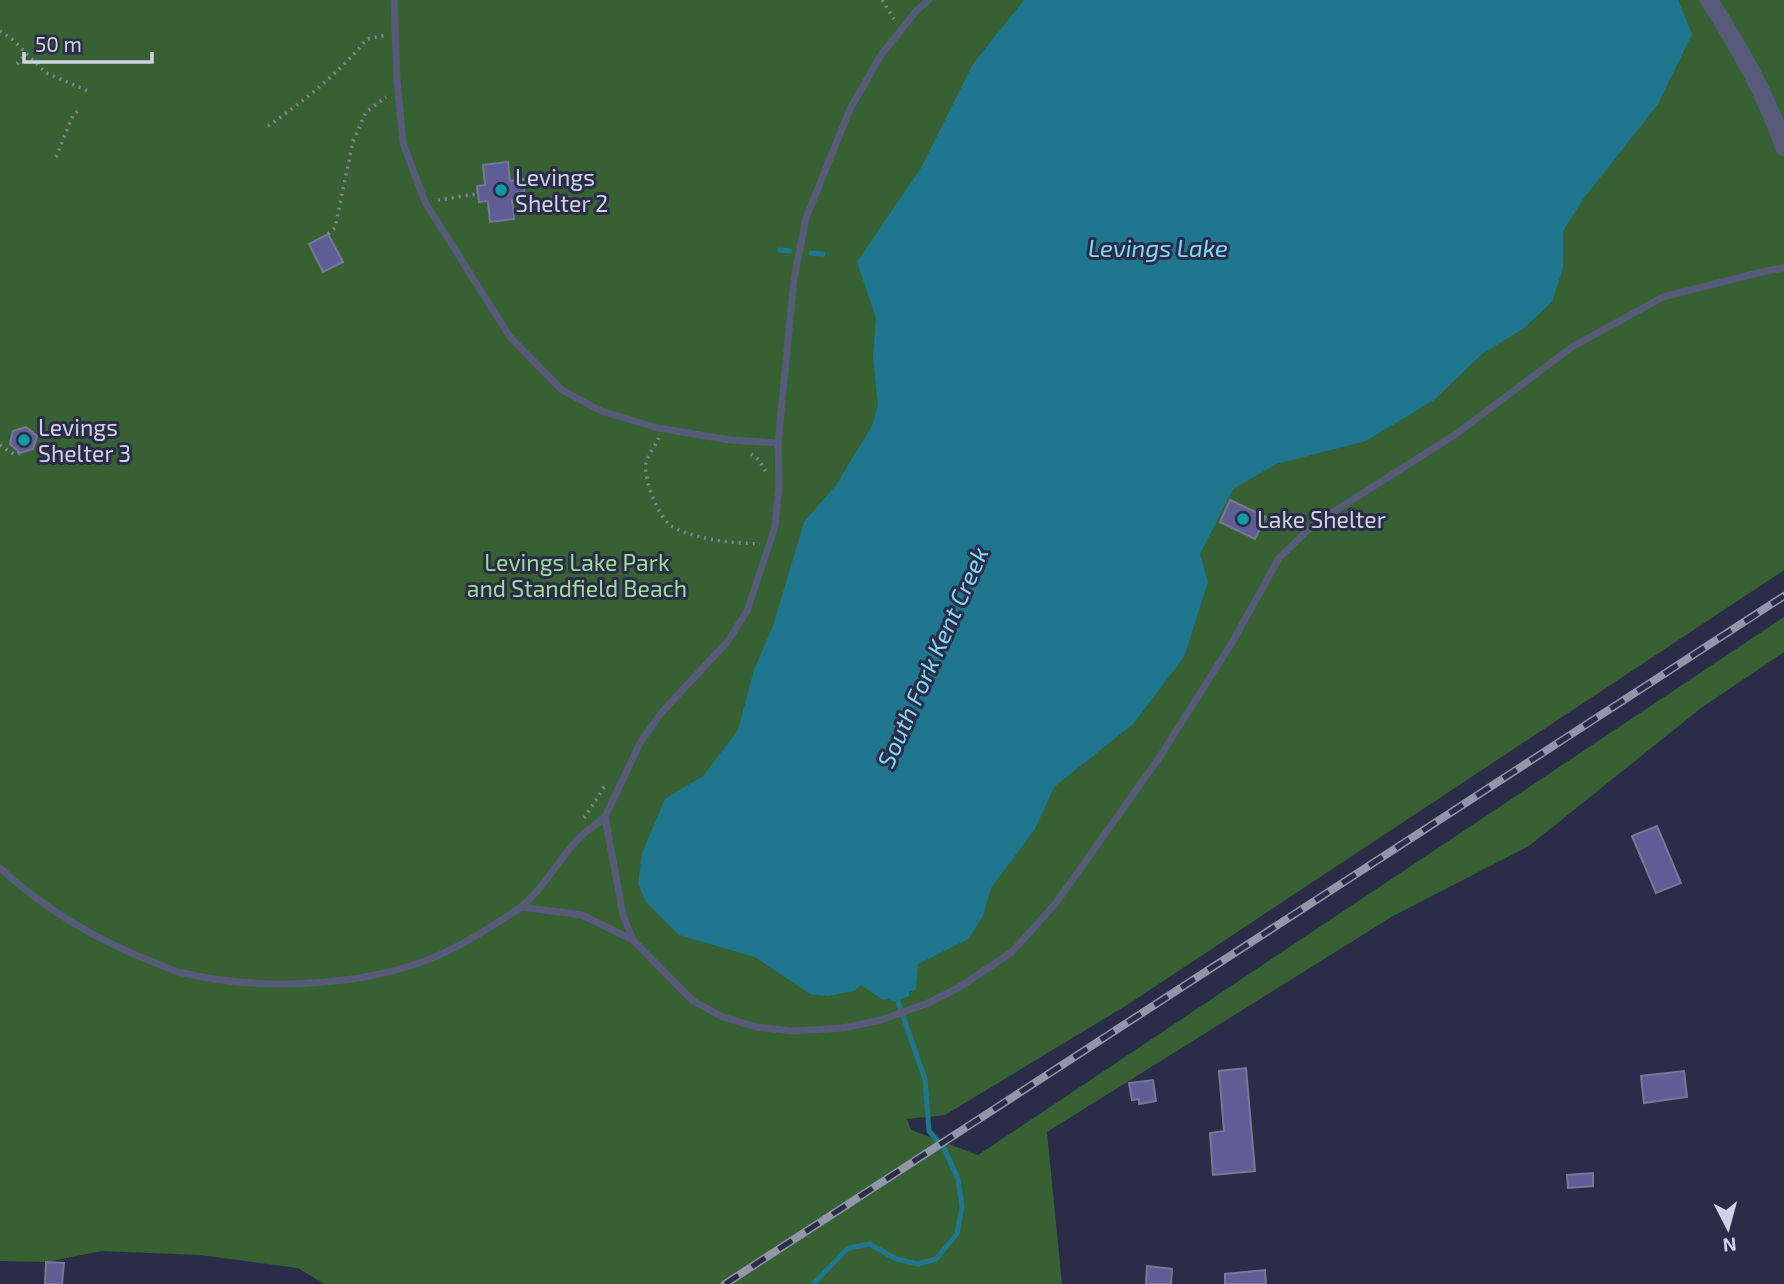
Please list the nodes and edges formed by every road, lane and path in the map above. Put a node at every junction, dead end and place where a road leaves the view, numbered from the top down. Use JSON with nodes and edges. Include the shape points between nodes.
{"nodes":[{"id":1,"x":394,"y":0,"type":"edge"},
{"id":2,"x":883,"y":0,"type":"edge"},
{"id":3,"x":929,"y":0,"type":"edge"},
{"id":4,"x":1709,"y":0,"type":"edge"},
{"id":5,"x":388,"y":26,"type":"dead end"},
{"id":6,"x":902,"y":29,"type":"junction"},
{"id":7,"x":0,"y":31,"type":"edge"},
{"id":8,"x":392,"y":34,"type":"junction"},
{"id":9,"x":25,"y":54,"type":"junction"},
{"id":10,"x":17,"y":64,"type":"dead end"},
{"id":11,"x":88,"y":91,"type":"dead end"},
{"id":12,"x":389,"y":102,"type":"dead end"},
{"id":13,"x":80,"y":109,"type":"dead end"},
{"id":14,"x":268,"y":126,"type":"dead end"},
{"id":15,"x":1784,"y":147,"type":"edge"},
{"id":16,"x":56,"y":157,"type":"dead end"},
{"id":17,"x":478,"y":194,"type":"dead end"},
{"id":18,"x":425,"y":202,"type":"junction"},
{"id":19,"x":328,"y":234,"type":"dead end"},
{"id":20,"x":1784,"y":268,"type":"edge"},
{"id":21,"x":660,"y":436,"type":"dead end"},
{"id":22,"x":778,"y":443,"type":"junction"},
{"id":23,"x":0,"y":445,"type":"edge"},
{"id":24,"x":747,"y":451,"type":"dead end"},
{"id":25,"x":20,"y":453,"type":"dead end"},
{"id":26,"x":767,"y":480,"type":"dead end"},
{"id":27,"x":762,"y":533,"type":"dead end"},
{"id":28,"x":764,"y":546,"type":"junction"},
{"id":29,"x":758,"y":554,"type":"dead end"},
{"id":30,"x":610,"y":777,"type":"dead end"},
{"id":31,"x":605,"y":817,"type":"junction"},
{"id":32,"x":580,"y":824,"type":"dead end"},
{"id":33,"x":0,"y":868,"type":"edge"},
{"id":34,"x":521,"y":907,"type":"junction"},
{"id":35,"x":633,"y":940,"type":"junction"}],
"edges":[{"from":1,"to":8,"type":"lane"},
{"from":2,"to":6,"type":"path"},
{"from":3,"to":6,"type":"lane"},
{"from":4,"to":15,"type":"street","via":[[1765,97]]},
{"from":5,"to":8,"type":"path"},
{"from":6,"to":22,"type":"lane","via":[[850,109],[806,218],[794,279]]},
{"from":7,"to":9,"type":"path"},
{"from":8,"to":14,"type":"path","via":[[367,39],[351,59]]},
{"from":8,"to":18,"type":"lane","via":[[403,143]]},
{"from":9,"to":10,"type":"path"},
{"from":9,"to":11,"type":"path","via":[[46,73]]},
{"from":12,"to":19,"type":"path","via":[[389,95],[366,111],[353,141],[335,228]]},
{"from":13,"to":16,"type":"path","via":[[73,115]]},
{"from":17,"to":18,"type":"path"},
{"from":18,"to":22,"type":"lane","via":[[510,337],[562,390],[601,411],[658,428]]},
{"from":20,"to":35,"type":"lane","via":[[1663,297],[1572,347],[1456,434],[1313,524],[1279,558],[1233,642],[1161,755],[1056,903],[1012,953],[958,988],[881,1020],[843,1028],[793,1031],[756,1027],[693,1001]]},
{"from":21,"to":28,"type":"path","via":[[646,464],[656,505],[671,526],[726,543]]},
{"from":22,"to":28,"type":"lane","via":[[775,527]]},
{"from":23,"to":25,"type":"path","via":[[15,455]]},
{"from":24,"to":26,"type":"path","via":[[759,460]]},
{"from":27,"to":28,"type":"path"},
{"from":28,"to":29,"type":"path"},
{"from":28,"to":31,"type":"lane","via":[[747,611],[640,743]]},
{"from":30,"to":32,"type":"path"},
{"from":31,"to":34,"type":"lane","via":[[580,836]]},
{"from":31,"to":35,"type":"lane","via":[[623,915]]},
{"from":33,"to":34,"type":"lane","via":[[78,927],[126,952],[182,973],[272,984],[387,973],[431,959]]},
{"from":34,"to":35,"type":"lane","via":[[582,915]]}]}
